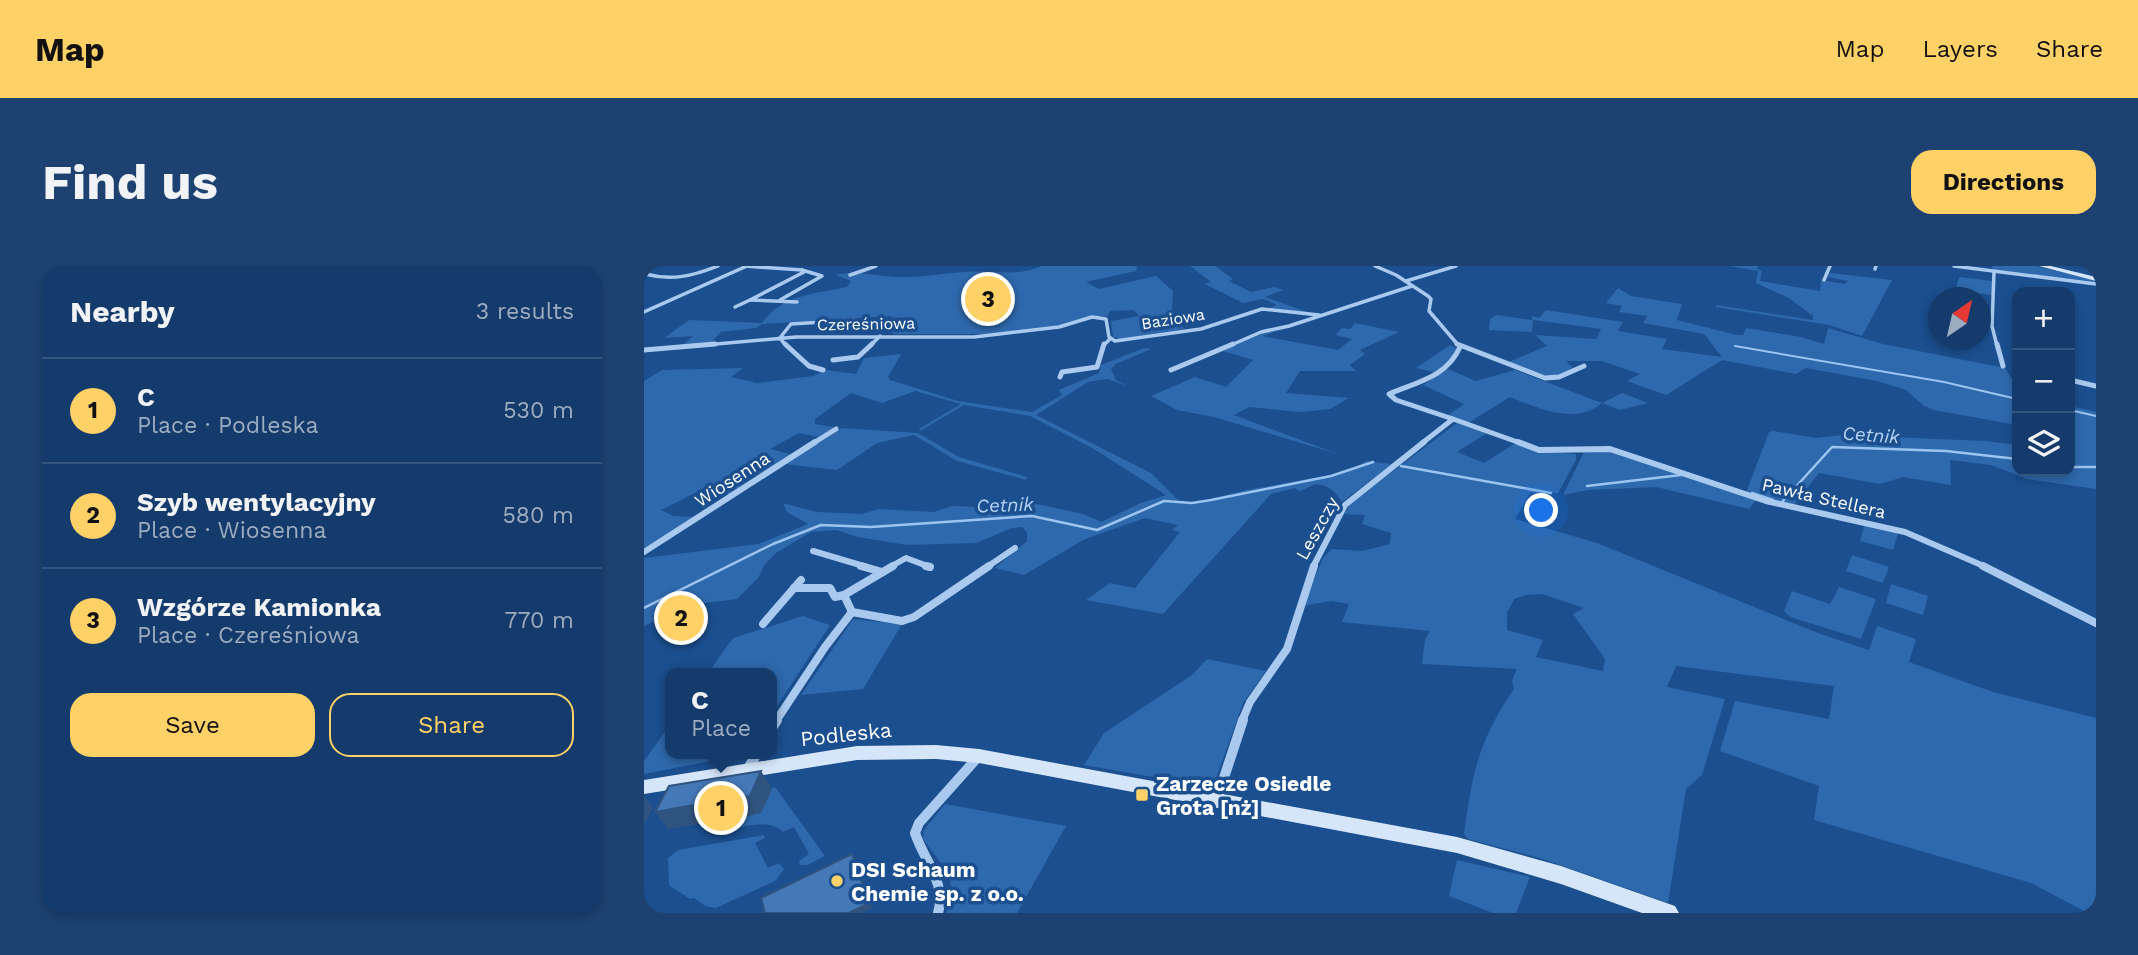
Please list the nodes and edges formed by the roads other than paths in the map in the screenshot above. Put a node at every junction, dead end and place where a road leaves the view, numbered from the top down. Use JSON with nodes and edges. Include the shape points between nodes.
{"nodes":[{"id":1,"x":718,"y":266,"type":"edge"},
{"id":2,"x":745,"y":266,"type":"edge"},
{"id":3,"x":876,"y":266,"type":"edge"},
{"id":4,"x":1375,"y":266,"type":"edge"},
{"id":5,"x":1455,"y":266,"type":"edge"},
{"id":6,"x":1830,"y":266,"type":"edge"},
{"id":7,"x":1954,"y":266,"type":"edge"},
{"id":8,"x":2042,"y":266,"type":"edge"},
{"id":9,"x":802,"y":270,"type":"junction"},
{"id":10,"x":1994,"y":272,"type":"junction"},
{"id":11,"x":645,"y":274,"type":"edge"},
{"id":12,"x":850,"y":275,"type":"dead end"},
{"id":13,"x":1824,"y":280,"type":"dead end"},
{"id":14,"x":1406,"y":281,"type":"junction"},
{"id":15,"x":2096,"y":281,"type":"edge"},
{"id":16,"x":1412,"y":286,"type":"junction"},
{"id":17,"x":750,"y":300,"type":"junction"},
{"id":18,"x":778,"y":301,"type":"junction"},
{"id":19,"x":797,"y":302,"type":"dead end"},
{"id":20,"x":735,"y":307,"type":"dead end"},
{"id":21,"x":644,"y":312,"type":"edge"},
{"id":22,"x":1319,"y":315,"type":"junction"},
{"id":23,"x":855,"y":320,"type":"dead end"},
{"id":24,"x":881,"y":336,"type":"junction"},
{"id":25,"x":781,"y":339,"type":"junction"},
{"id":26,"x":1110,"y":339,"type":"junction"},
{"id":27,"x":1460,"y":347,"type":"junction"},
{"id":28,"x":644,"y":351,"type":"edge"},
{"id":29,"x":833,"y":360,"type":"dead end"},
{"id":30,"x":1584,"y":366,"type":"dead end"},
{"id":31,"x":2003,"y":366,"type":"dead end"},
{"id":32,"x":823,"y":370,"type":"dead end"},
{"id":33,"x":1171,"y":370,"type":"dead end"},
{"id":34,"x":1060,"y":377,"type":"dead end"},
{"id":35,"x":2075,"y":381,"type":"edge"},
{"id":36,"x":2096,"y":386,"type":"edge"},
{"id":37,"x":1453,"y":419,"type":"junction"},
{"id":38,"x":836,"y":429,"type":"dead end"},
{"id":39,"x":1015,"y":548,"type":"dead end"},
{"id":40,"x":813,"y":551,"type":"dead end"},
{"id":41,"x":644,"y":552,"type":"edge"},
{"id":42,"x":930,"y":567,"type":"dead end"},
{"id":43,"x":882,"y":572,"type":"junction"},
{"id":44,"x":801,"y":580,"type":"dead end"},
{"id":45,"x":794,"y":588,"type":"junction"},
{"id":46,"x":845,"y":595,"type":"junction"},
{"id":47,"x":852,"y":612,"type":"junction"},
{"id":48,"x":2096,"y":623,"type":"edge"},
{"id":49,"x":763,"y":624,"type":"dead end"},
{"id":50,"x":777,"y":719,"type":"edge"},
{"id":51,"x":979,"y":756,"type":"junction"},
{"id":52,"x":752,"y":762,"type":"edge"},
{"id":53,"x":644,"y":787,"type":"edge"},
{"id":54,"x":1217,"y":799,"type":"junction"},
{"id":55,"x":938,"y":913,"type":"edge"},
{"id":56,"x":1668,"y":913,"type":"edge"}],
"edges":[{"from":1,"to":11,"type":"street","via":[[686,279]]},
{"from":2,"to":9,"type":"street"},
{"from":2,"to":21,"type":"street"},
{"from":3,"to":12,"type":"street"},
{"from":4,"to":14,"type":"street"},
{"from":5,"to":14,"type":"street"},
{"from":6,"to":13,"type":"street"},
{"from":7,"to":10,"type":"street"},
{"from":8,"to":15,"type":"street"},
{"from":9,"to":17,"type":"street"},
{"from":9,"to":18,"type":"street","via":[[822,276]]},
{"from":10,"to":15,"type":"street"},
{"from":10,"to":31,"type":"street","via":[[1993,326]]},
{"from":14,"to":16,"type":"street"},
{"from":16,"to":22,"type":"street","name":"Baziowa"},
{"from":16,"to":27,"type":"street","via":[[1431,299],[1429,311]]},
{"from":17,"to":18,"type":"street"},
{"from":17,"to":20,"type":"street"},
{"from":18,"to":19,"type":"street"},
{"from":22,"to":26,"type":"street","name":"Baziowa","via":[[1262,309],[1201,329]]},
{"from":22,"to":33,"type":"street","name":"Baziowa","via":[[1257,333]]},
{"from":23,"to":25,"type":"street","via":[[791,324]]},
{"from":24,"to":25,"type":"street","name":"Czereśniowa"},
{"from":24,"to":26,"type":"street","name":"Czereśniowa","via":[[994,335],[1105,318]]},
{"from":24,"to":29,"type":"street","via":[[858,357]]},
{"from":25,"to":28,"type":"street","name":"Czereśniowa"},
{"from":25,"to":32,"type":"street","via":[[809,366]]},
{"from":26,"to":34,"type":"street","via":[[1104,343],[1097,367],[1062,372]]},
{"from":27,"to":30,"type":"street","via":[[1545,378]]},
{"from":27,"to":37,"type":"street","via":[[1438,375],[1389,394]]},
{"from":35,"to":36,"type":"street"},
{"from":37,"to":48,"type":"street","name":"Pawła Stellera","via":[[1539,450],[1610,449],[1766,501],[1905,532],[1966,557]]},
{"from":37,"to":54,"type":"street","name":"Leszczy","via":[[1345,505],[1308,577],[1287,649],[1244,716]]},
{"from":38,"to":41,"type":"street","name":"Wiosenna"},
{"from":39,"to":47,"type":"street","via":[[914,617],[902,621]]},
{"from":40,"to":43,"type":"street"},
{"from":42,"to":43,"type":"street","via":[[906,558]]},
{"from":43,"to":46,"type":"street"},
{"from":44,"to":45,"type":"street"},
{"from":45,"to":46,"type":"street","via":[[830,588],[835,597]]},
{"from":45,"to":49,"type":"street"},
{"from":46,"to":47,"type":"street"},
{"from":47,"to":50,"type":"street"},
{"from":51,"to":52,"type":"street","name":"Podleska","via":[[898,751]]},
{"from":51,"to":54,"type":"street","name":"Podleska"},
{"from":51,"to":55,"type":"street","via":[[915,833],[942,889]]},
{"from":52,"to":53,"type":"street","name":"Podleska"},
{"from":54,"to":56,"type":"street","name":"Podleska","via":[[1457,845],[1574,879]]}]}
